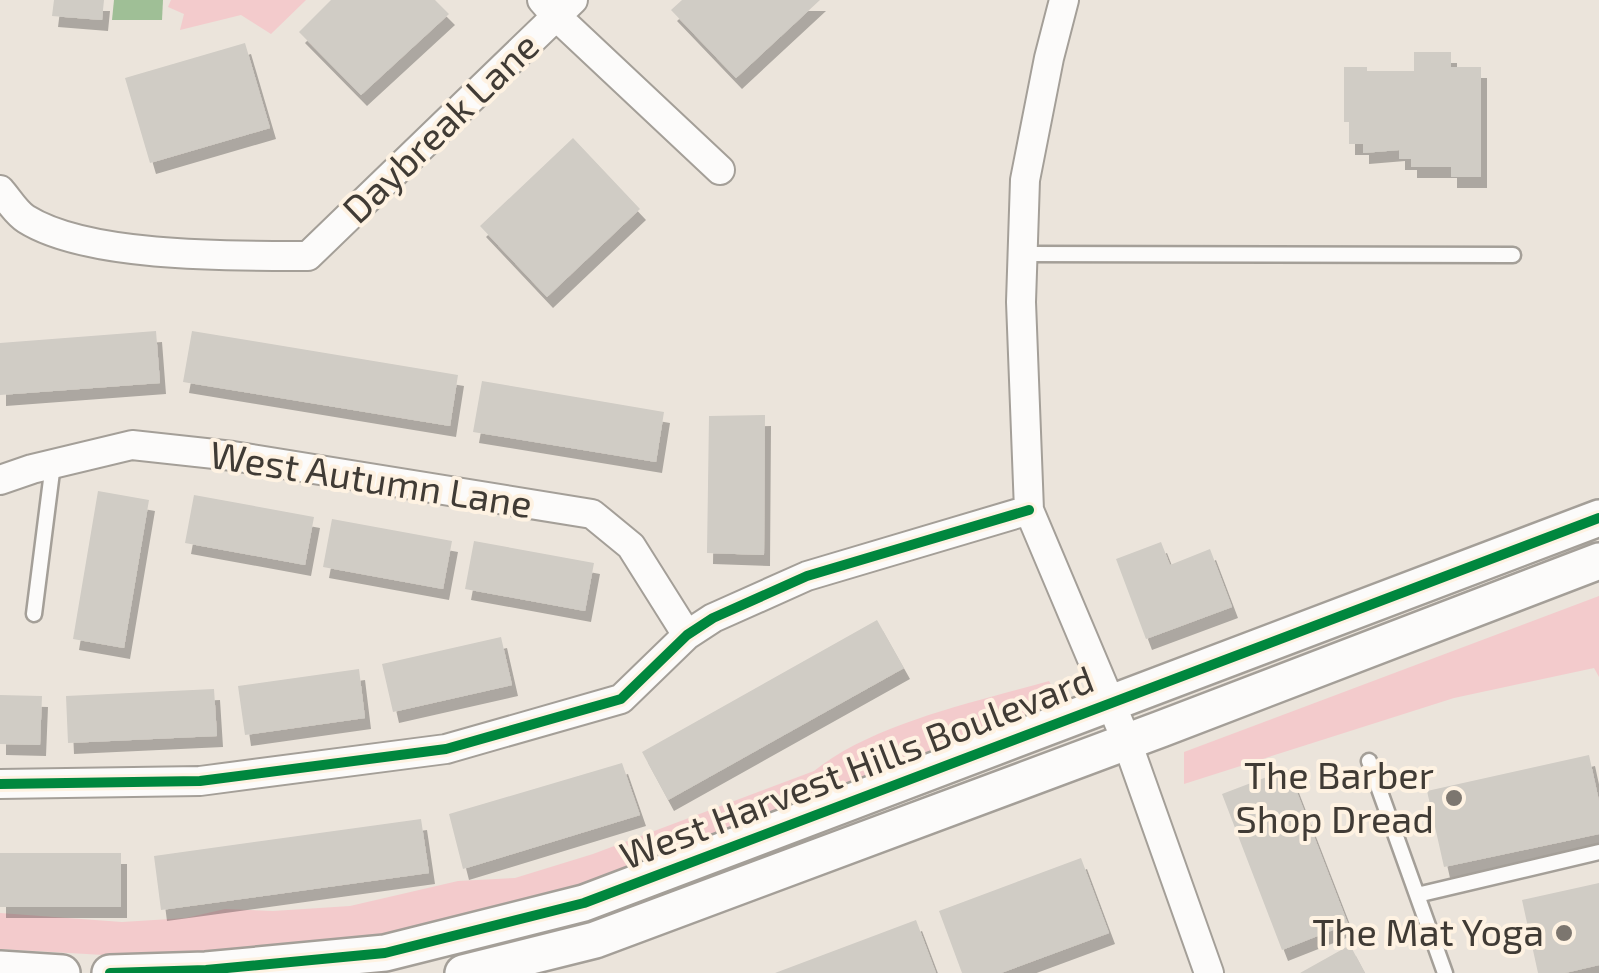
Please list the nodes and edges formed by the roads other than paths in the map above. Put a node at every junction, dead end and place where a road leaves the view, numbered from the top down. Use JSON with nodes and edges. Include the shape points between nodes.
{"nodes":[{"id":1,"x":1064,"y":0,"type":"edge"},
{"id":2,"x":557,"y":5,"type":"edge"},
{"id":3,"x":720,"y":170,"type":"dead end"},
{"id":4,"x":0,"y":190,"type":"edge"},
{"id":5,"x":1022,"y":254,"type":"junction"},
{"id":6,"x":1513,"y":255,"type":"dead end"},
{"id":7,"x":53,"y":464,"type":"junction"},
{"id":8,"x":0,"y":480,"type":"edge"},
{"id":9,"x":1029,"y":510,"type":"junction"},
{"id":10,"x":1599,"y":518,"type":"edge"},
{"id":11,"x":1599,"y":561,"type":"edge"},
{"id":12,"x":34,"y":614,"type":"dead end"},
{"id":13,"x":687,"y":635,"type":"junction"},
{"id":14,"x":1112,"y":704,"type":"junction"},
{"id":15,"x":1127,"y":742,"type":"junction"},
{"id":16,"x":1370,"y":761,"type":"dead end"},
{"id":17,"x":0,"y":784,"type":"edge"},
{"id":18,"x":1599,"y":852,"type":"edge"},
{"id":19,"x":1417,"y":895,"type":"junction"},
{"id":20,"x":0,"y":969,"type":"edge"},
{"id":21,"x":62,"y":973,"type":"edge"},
{"id":22,"x":110,"y":973,"type":"edge"},
{"id":23,"x":463,"y":973,"type":"edge"},
{"id":24,"x":1210,"y":973,"type":"edge"},
{"id":25,"x":1445,"y":973,"type":"edge"}],
"edges":[{"from":1,"to":5,"type":"street","via":[[1024,180]]},
{"from":2,"to":3,"type":"street"},
{"from":2,"to":4,"type":"street","name":"Daybreak Lane","via":[[308,256],[87,243],[24,218]]},
{"from":5,"to":6,"type":"lane"},
{"from":5,"to":9,"type":"street"},
{"from":7,"to":8,"type":"street","name":"West Autumn Lane"},
{"from":7,"to":12,"type":"lane"},
{"from":7,"to":13,"type":"street","name":"West Autumn Lane","via":[[132,445],[592,514],[631,546]]},
{"from":9,"to":13,"type":"street","via":[[807,576]]},
{"from":9,"to":14,"type":"street"},
{"from":10,"to":14,"type":"street","name":"West Harvest Hills Boulevard"},
{"from":11,"to":15,"type":"street","name":"West Harvest Hills Boulevard"},
{"from":13,"to":17,"type":"street","via":[[621,699],[446,749],[200,781]]},
{"from":14,"to":15,"type":"street"},
{"from":14,"to":22,"type":"street","name":"West Harvest Hills Boulevard","via":[[584,903],[385,953]]},
{"from":15,"to":23,"type":"street","name":"West Harvest Hills Boulevard","via":[[595,940]]},
{"from":15,"to":24,"type":"street"},
{"from":16,"to":19,"type":"lane"},
{"from":18,"to":19,"type":"lane"},
{"from":19,"to":25,"type":"lane"},
{"from":20,"to":21,"type":"street"}]}
